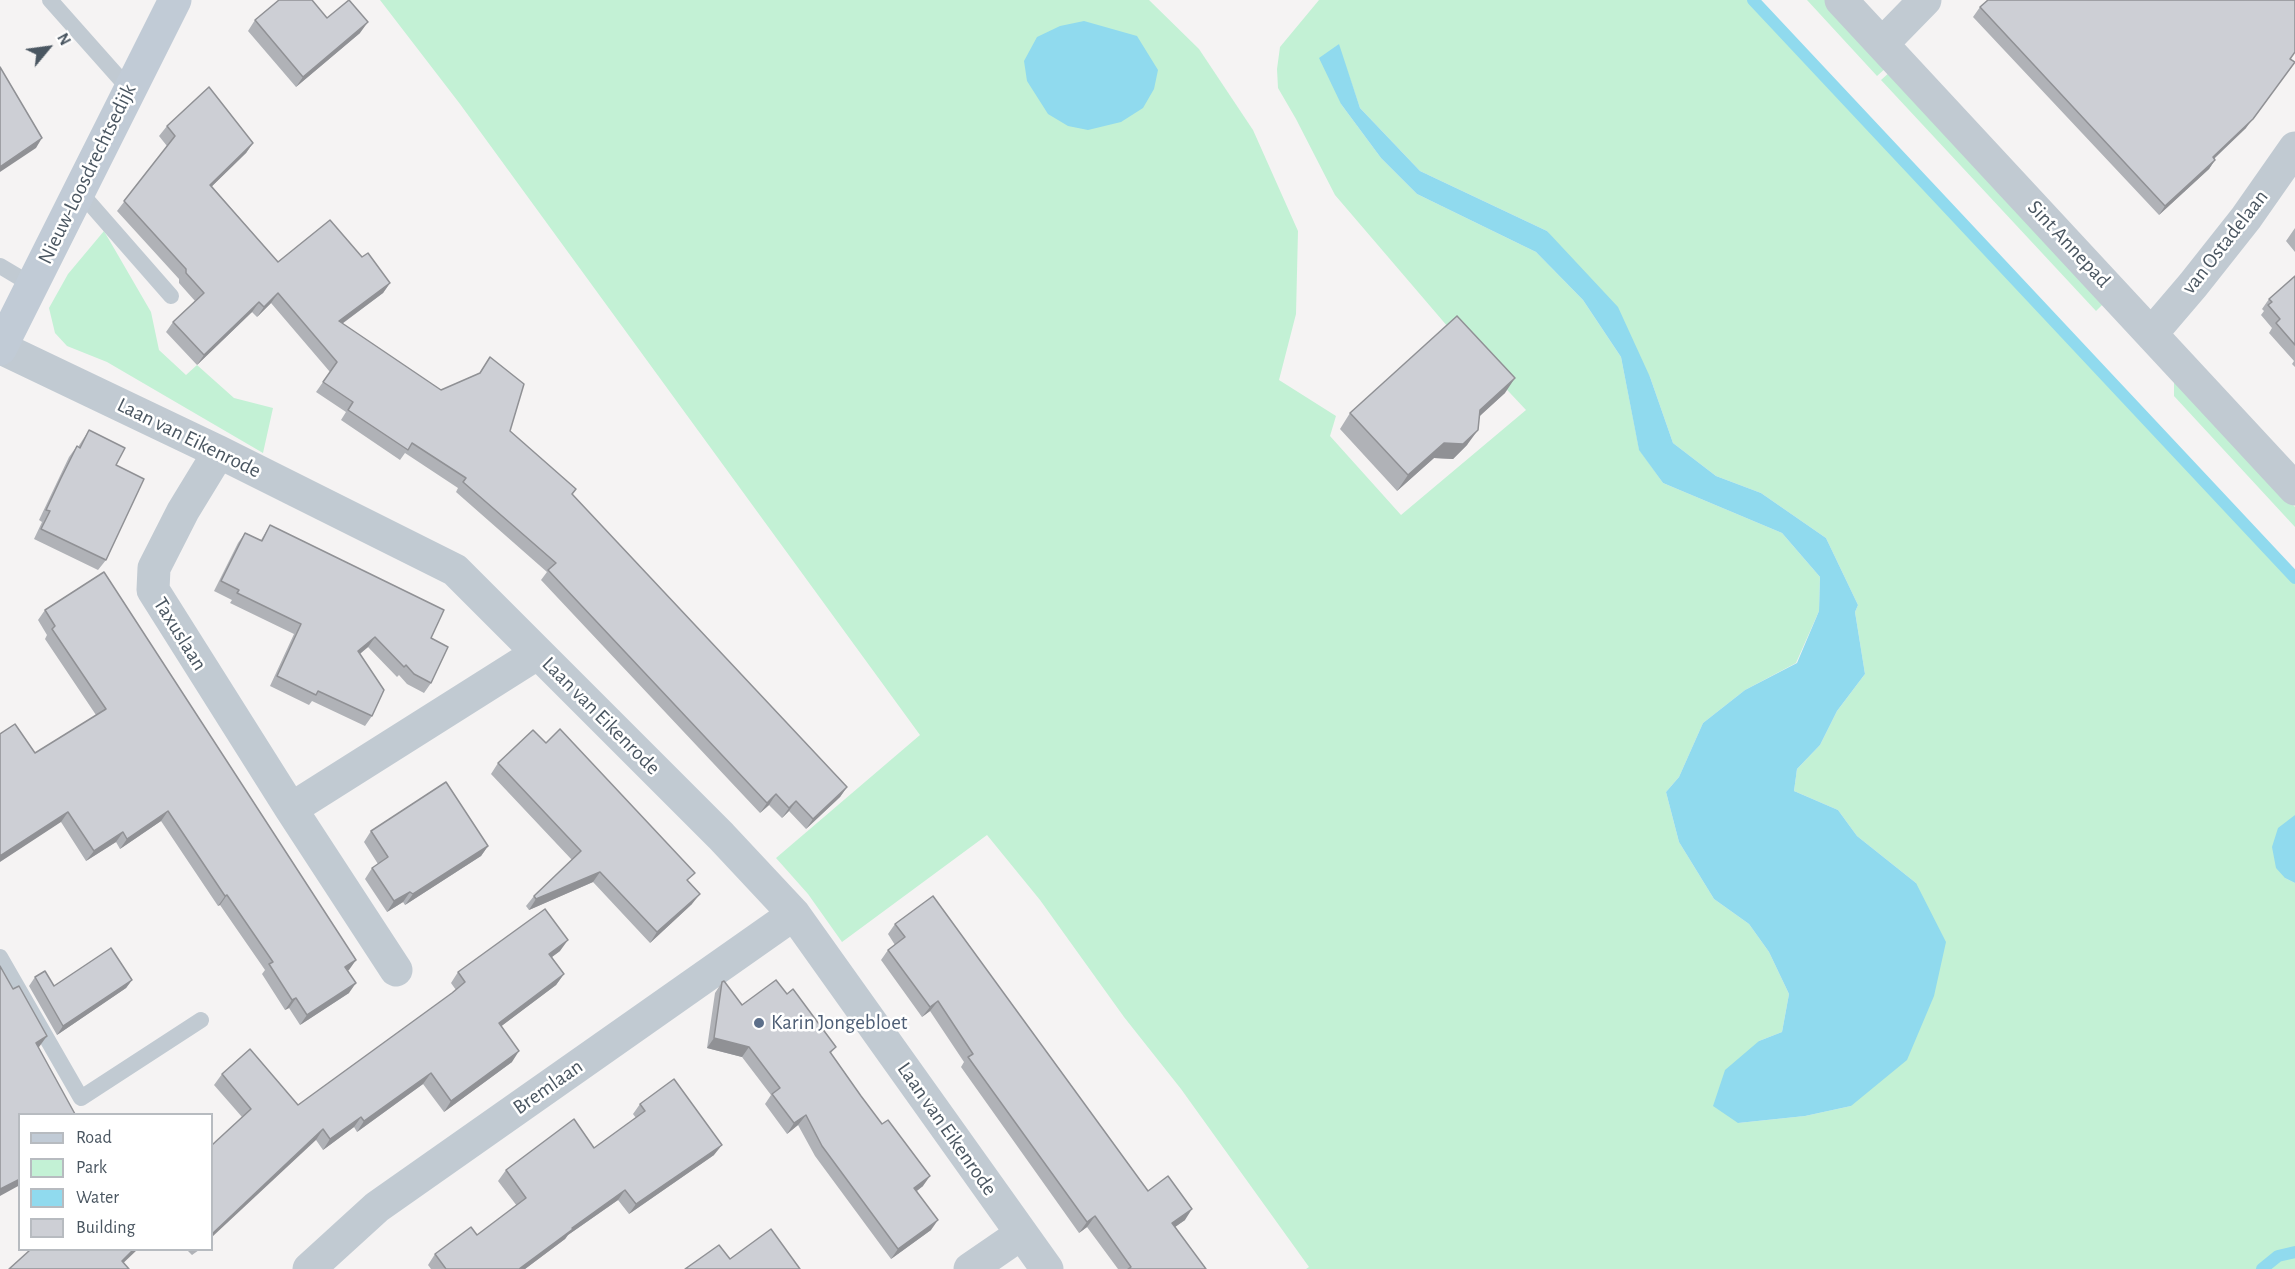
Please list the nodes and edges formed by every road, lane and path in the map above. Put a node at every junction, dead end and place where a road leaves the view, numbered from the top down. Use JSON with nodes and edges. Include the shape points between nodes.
{"nodes":[{"id":1,"x":50,"y":0,"type":"edge"},
{"id":2,"x":175,"y":0,"type":"edge"},
{"id":3,"x":1841,"y":0,"type":"edge"},
{"id":4,"x":1924,"y":0,"type":"edge"},
{"id":5,"x":1882,"y":44,"type":"junction"},
{"id":6,"x":129,"y":89,"type":"junction"},
{"id":7,"x":2295,"y":148,"type":"edge"},
{"id":8,"x":79,"y":191,"type":"junction"},
{"id":9,"x":0,"y":266,"type":"edge"},
{"id":10,"x":32,"y":285,"type":"junction"},
{"id":11,"x":171,"y":296,"type":"dead end"},
{"id":12,"x":2151,"y":333,"type":"junction"},
{"id":13,"x":0,"y":348,"type":"edge"},
{"id":14,"x":219,"y":452,"type":"junction"},
{"id":15,"x":2295,"y":489,"type":"edge"},
{"id":16,"x":538,"y":653,"type":"junction"},
{"id":17,"x":291,"y":809,"type":"junction"},
{"id":18,"x":795,"y":914,"type":"junction"},
{"id":19,"x":0,"y":957,"type":"edge"},
{"id":20,"x":396,"y":970,"type":"dead end"},
{"id":21,"x":201,"y":1020,"type":"dead end"},
{"id":22,"x":1021,"y":1234,"type":"junction"},
{"id":23,"x":309,"y":1269,"type":"edge"},
{"id":24,"x":970,"y":1269,"type":"edge"},
{"id":25,"x":1047,"y":1269,"type":"edge"}],
"edges":[{"from":1,"to":6,"type":"lane"},
{"from":2,"to":6,"type":"street","name":"Nieuw-Loosdrechtsedijk"},
{"from":3,"to":5,"type":"street","name":"Sint Annepad"},
{"from":4,"to":5,"type":"street"},
{"from":5,"to":12,"type":"street","name":"Sint Annepad"},
{"from":6,"to":8,"type":"street","name":"Nieuw-Loosdrechtsedijk"},
{"from":7,"to":12,"type":"street","name":"van Ostadelaan","via":[[2246,218]]},
{"from":8,"to":10,"type":"street","name":"Nieuw-Loosdrechtsedijk"},
{"from":8,"to":11,"type":"lane"},
{"from":9,"to":10,"type":"lane"},
{"from":10,"to":13,"type":"street","name":"Nieuw-Loosdrechtsedijk"},
{"from":12,"to":15,"type":"street","name":"Sint Annepad"},
{"from":13,"to":14,"type":"street","name":"Laan van Eikenrode"},
{"from":14,"to":16,"type":"street","name":"Laan van Eikenrode","via":[[455,570]]},
{"from":14,"to":17,"type":"street","name":"Taxuslaan","via":[[154,568],[153,590]]},
{"from":16,"to":17,"type":"street"},
{"from":16,"to":18,"type":"street","name":"Laan van Eikenrode"},
{"from":17,"to":20,"type":"street","name":"Taxuslaan"},
{"from":18,"to":22,"type":"street","name":"Laan van Eikenrode"},
{"from":18,"to":23,"type":"street","name":"Bremlaan","via":[[377,1207]]},
{"from":19,"to":21,"type":"lane","via":[[81,1098]]},
{"from":22,"to":24,"type":"street"},
{"from":22,"to":25,"type":"street","name":"Laan van Eikenrode"}]}
